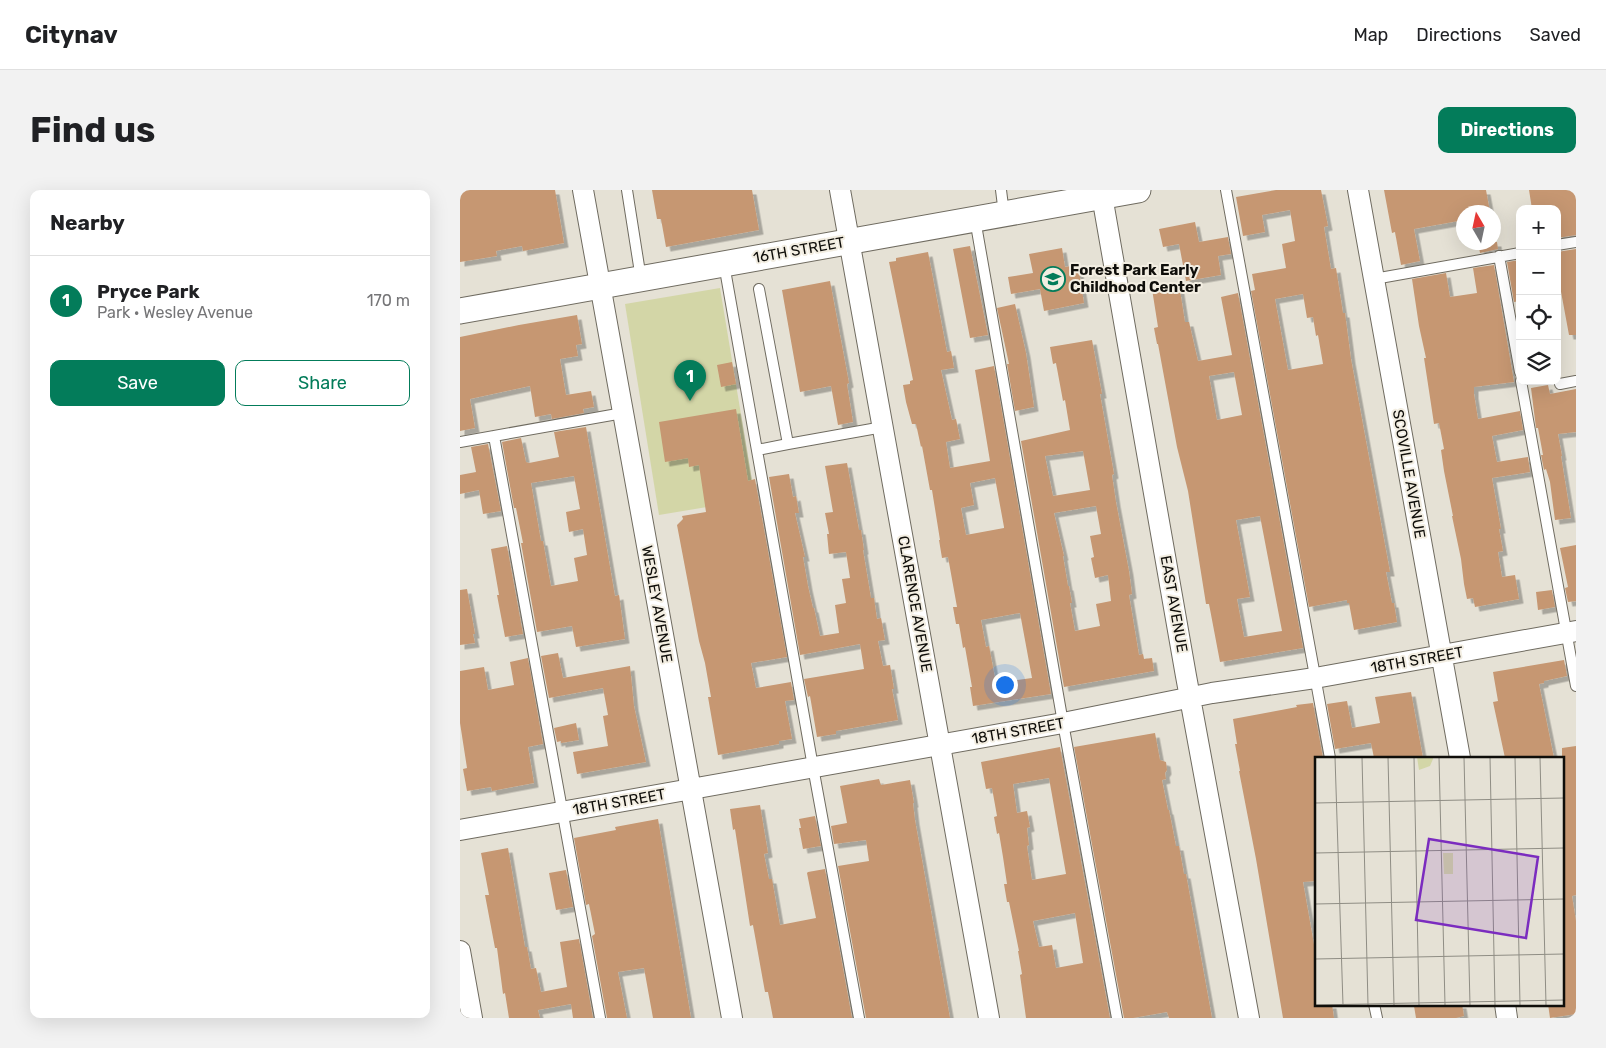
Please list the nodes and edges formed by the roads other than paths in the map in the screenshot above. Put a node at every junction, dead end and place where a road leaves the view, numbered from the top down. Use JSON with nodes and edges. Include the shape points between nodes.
{"nodes":[{"id":1,"x":583,"y":190,"type":"edge"},
{"id":2,"x":627,"y":190,"type":"edge"},
{"id":3,"x":840,"y":190,"type":"edge"},
{"id":4,"x":1138,"y":190,"type":"edge"},
{"id":5,"x":1226,"y":190,"type":"edge"},
{"id":6,"x":1358,"y":190,"type":"edge"},
{"id":7,"x":1102,"y":193,"type":"edge"},
{"id":8,"x":1003,"y":202,"type":"edge"},
{"id":9,"x":975,"y":219,"type":"junction"},
{"id":10,"x":849,"y":242,"type":"junction"},
{"id":11,"x":1576,"y":242,"type":"edge"},
{"id":12,"x":1561,"y":245,"type":"edge"},
{"id":13,"x":1516,"y":253,"type":"edge"},
{"id":14,"x":1499,"y":256,"type":"junction"},
{"id":15,"x":724,"y":264,"type":"junction"},
{"id":16,"x":1374,"y":278,"type":"junction"},
{"id":17,"x":641,"y":279,"type":"junction"},
{"id":18,"x":600,"y":286,"type":"junction"},
{"id":19,"x":759,"y":289,"type":"dead end"},
{"id":20,"x":460,"y":311,"type":"edge"},
{"id":21,"x":1516,"y":350,"type":"edge"},
{"id":22,"x":1576,"y":381,"type":"edge"},
{"id":23,"x":1561,"y":384,"type":"edge"},
{"id":24,"x":1522,"y":385,"type":"edge"},
{"id":25,"x":623,"y":413,"type":"junction"},
{"id":26,"x":883,"y":427,"type":"junction"},
{"id":27,"x":494,"y":436,"type":"junction"},
{"id":28,"x":460,"y":442,"type":"edge"},
{"id":29,"x":788,"y":444,"type":"junction"},
{"id":30,"x":757,"y":450,"type":"junction"},
{"id":31,"x":1571,"y":632,"type":"edge"},
{"id":32,"x":1442,"y":655,"type":"junction"},
{"id":33,"x":1315,"y":678,"type":"junction"},
{"id":34,"x":1576,"y":686,"type":"edge"},
{"id":35,"x":1191,"y":697,"type":"junction"},
{"id":36,"x":1062,"y":723,"type":"junction"},
{"id":37,"x":940,"y":745,"type":"junction"},
{"id":38,"x":1330,"y":757,"type":"edge"},
{"id":39,"x":1460,"y":757,"type":"edge"},
{"id":40,"x":813,"y":767,"type":"junction"},
{"id":41,"x":690,"y":789,"type":"junction"},
{"id":42,"x":563,"y":812,"type":"junction"},
{"id":43,"x":460,"y":830,"type":"edge"},
{"id":44,"x":460,"y":951,"type":"edge"},
{"id":45,"x":472,"y":1018,"type":"edge"},
{"id":46,"x":600,"y":1018,"type":"edge"},
{"id":47,"x":732,"y":1018,"type":"edge"},
{"id":48,"x":859,"y":1018,"type":"edge"},
{"id":49,"x":989,"y":1018,"type":"edge"},
{"id":50,"x":1117,"y":1018,"type":"edge"},
{"id":51,"x":1249,"y":1018,"type":"edge"}],
"edges":[{"from":1,"to":18,"type":"street","name":"WESLEY AVENUE"},
{"from":2,"to":17,"type":"lane"},
{"from":3,"to":10,"type":"street","name":"CLARENCE AVENUE"},
{"from":4,"to":7,"type":"street","name":"16TH STREET"},
{"from":5,"to":33,"type":"lane"},
{"from":6,"to":16,"type":"street","name":"SCOVILLE AVENUE"},
{"from":7,"to":8,"type":"street","name":"16TH STREET","via":[[1058,201]]},
{"from":7,"to":35,"type":"street","name":"EAST AVENUE"},
{"from":8,"to":9,"type":"street","name":"16TH STREET"},
{"from":9,"to":10,"type":"street","name":"16TH STREET"},
{"from":9,"to":36,"type":"lane"},
{"from":10,"to":15,"type":"street","name":"16TH STREET"},
{"from":10,"to":26,"type":"street","name":"CLARENCE AVENUE"},
{"from":11,"to":12,"type":"lane"},
{"from":13,"to":14,"type":"lane"},
{"from":14,"to":16,"type":"lane"},
{"from":14,"to":21,"type":"lane"},
{"from":15,"to":17,"type":"street","name":"16TH STREET"},
{"from":15,"to":30,"type":"lane"},
{"from":16,"to":32,"type":"street","name":"SCOVILLE AVENUE"},
{"from":17,"to":18,"type":"street","name":"16TH STREET"},
{"from":18,"to":20,"type":"street","name":"16TH STREET"},
{"from":18,"to":25,"type":"street","name":"WESLEY AVENUE"},
{"from":19,"to":29,"type":"lane"},
{"from":22,"to":23,"type":"lane"},
{"from":24,"to":31,"type":"lane"},
{"from":25,"to":27,"type":"lane"},
{"from":25,"to":41,"type":"street","name":"WESLEY AVENUE"},
{"from":26,"to":29,"type":"lane"},
{"from":26,"to":37,"type":"street","name":"CLARENCE AVENUE"},
{"from":27,"to":28,"type":"lane"},
{"from":27,"to":42,"type":"lane"},
{"from":29,"to":30,"type":"lane"},
{"from":30,"to":40,"type":"lane"},
{"from":31,"to":32,"type":"street","name":"18TH STREET"},
{"from":31,"to":34,"type":"lane"},
{"from":32,"to":33,"type":"street","name":"18TH STREET"},
{"from":32,"to":39,"type":"street","name":"SCOVILLE AVENUE"},
{"from":33,"to":35,"type":"street","name":"18TH STREET"},
{"from":33,"to":38,"type":"lane"},
{"from":35,"to":36,"type":"street","name":"18TH STREET"},
{"from":35,"to":51,"type":"street","name":"EAST AVENUE"},
{"from":36,"to":37,"type":"street","name":"18TH STREET"},
{"from":36,"to":50,"type":"lane"},
{"from":37,"to":40,"type":"street","name":"18TH STREET"},
{"from":37,"to":49,"type":"street","name":"CLARENCE AVENUE"},
{"from":40,"to":41,"type":"street","name":"18TH STREET"},
{"from":40,"to":48,"type":"lane"},
{"from":41,"to":42,"type":"street","name":"18TH STREET"},
{"from":41,"to":47,"type":"street","name":"WESLEY AVENUE"},
{"from":42,"to":43,"type":"street","name":"18TH STREET"},
{"from":42,"to":46,"type":"lane"},
{"from":44,"to":45,"type":"street"}]}
